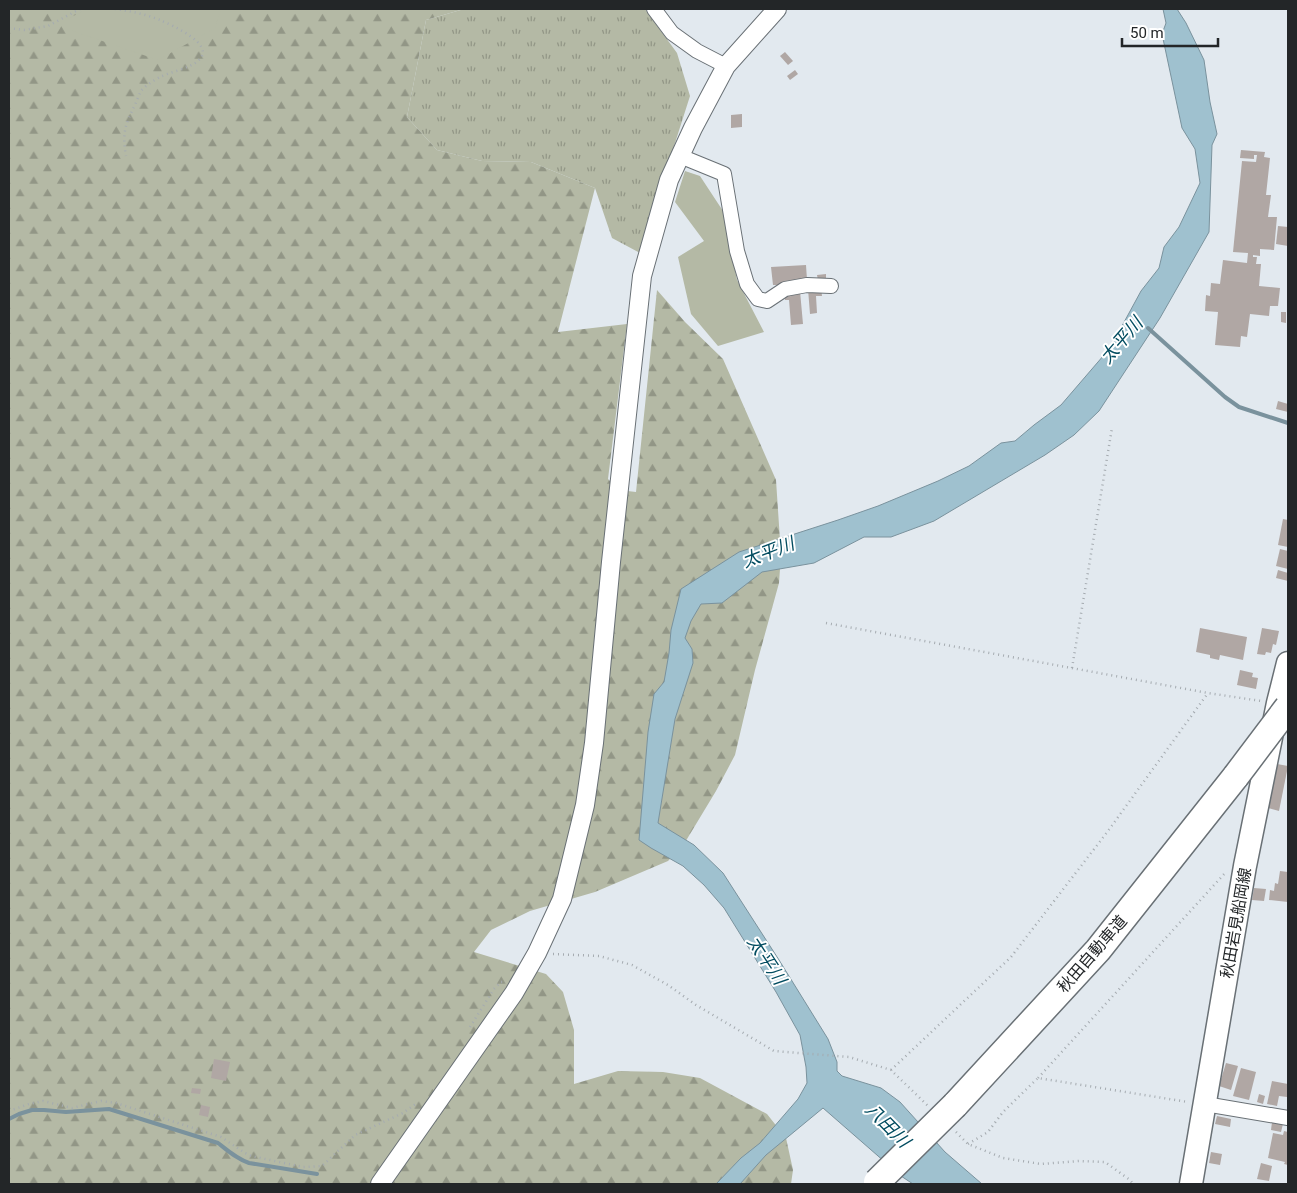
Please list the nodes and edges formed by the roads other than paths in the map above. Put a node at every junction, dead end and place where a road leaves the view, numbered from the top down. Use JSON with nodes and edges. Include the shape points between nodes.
{"nodes":[{"id":1,"x":654,"y":9,"type":"edge"},
{"id":2,"x":777,"y":9,"type":"edge"},
{"id":3,"x":726,"y":66,"type":"junction"},
{"id":4,"x":680,"y":156,"type":"junction"},
{"id":5,"x":831,"y":286,"type":"dead end"},
{"id":6,"x":1288,"y":663,"type":"edge"},
{"id":7,"x":1285,"y":709,"type":"edge"},
{"id":8,"x":1205,"y":1104,"type":"junction"},
{"id":9,"x":1288,"y":1118,"type":"edge"},
{"id":10,"x":876,"y":1183,"type":"edge"},
{"id":11,"x":380,"y":1184,"type":"edge"},
{"id":12,"x":1191,"y":1184,"type":"edge"}],
"edges":[{"from":1,"to":3,"type":"street","via":[[672,33]]},
{"from":2,"to":3,"type":"street"},
{"from":3,"to":4,"type":"street"},
{"from":4,"to":5,"type":"street","via":[[724,174],[737,251],[747,284],[758,299],[767,301],[785,289],[807,285]]},
{"from":4,"to":11,"type":"street","via":[[669,180],[642,276],[594,743],[585,805],[562,899],[518,987]]},
{"from":6,"to":7,"type":"main road","name":"秋田岩見船岡線"},
{"from":7,"to":8,"type":"main road","name":"秋田岩見船岡線","via":[[1249,846]]},
{"from":7,"to":10,"type":"highway","name":"秋田自動車道","bridge":true,"via":[[1098,950],[955,1105]]},
{"from":8,"to":9,"type":"street"},
{"from":8,"to":12,"type":"main road","name":"秋田岩見船岡線"}]}
